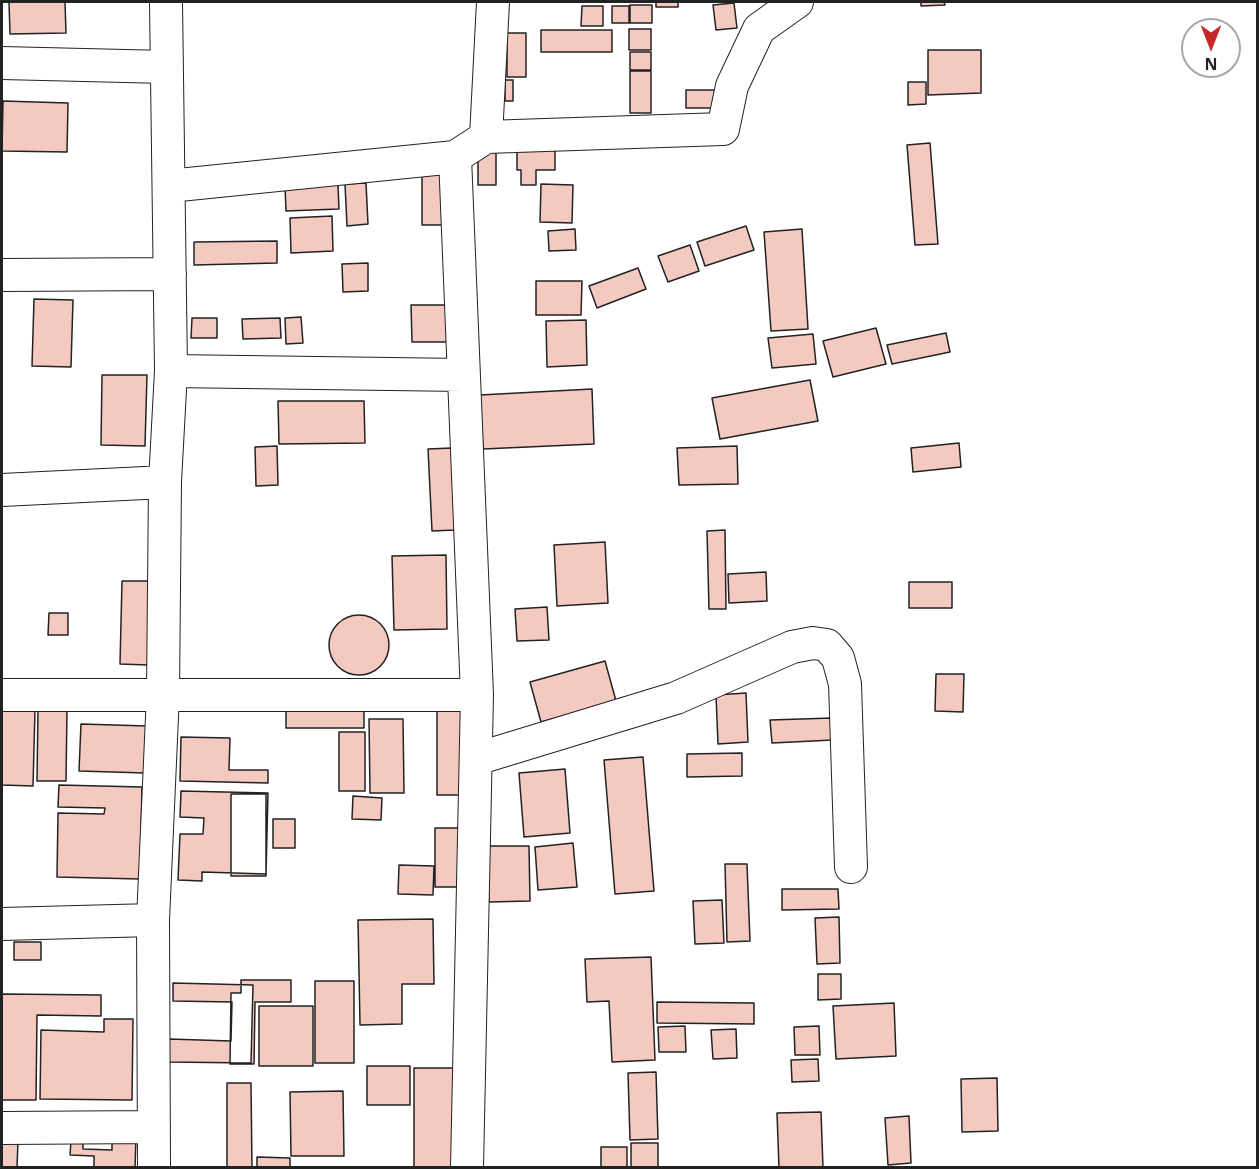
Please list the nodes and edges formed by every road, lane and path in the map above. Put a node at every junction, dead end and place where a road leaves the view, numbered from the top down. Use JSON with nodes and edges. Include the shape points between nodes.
{"nodes":[{"id":1,"x":166,"y":2,"type":"edge"},
{"id":2,"x":493,"y":2,"type":"edge"},
{"id":3,"x":797,"y":2,"type":"edge"},
{"id":4,"x":2,"y":63,"type":"edge"},
{"id":5,"x":166,"y":67,"type":"junction"},
{"id":6,"x":486,"y":137,"type":"junction"},
{"id":7,"x":455,"y":157,"type":"junction"},
{"id":8,"x":169,"y":186,"type":"junction"},
{"id":9,"x":170,"y":274,"type":"junction"},
{"id":10,"x":2,"y":275,"type":"edge"},
{"id":11,"x":171,"y":371,"type":"junction"},
{"id":12,"x":463,"y":375,"type":"junction"},
{"id":13,"x":165,"y":482,"type":"junction"},
{"id":14,"x":2,"y":490,"type":"edge"},
{"id":15,"x":163,"y":694,"type":"junction"},
{"id":16,"x":2,"y":695,"type":"edge"},
{"id":17,"x":477,"y":696,"type":"junction"},
{"id":18,"x":476,"y":759,"type":"junction"},
{"id":19,"x":851,"y":867,"type":"dead end"},
{"id":20,"x":153,"y":920,"type":"junction"},
{"id":21,"x":2,"y":924,"type":"edge"},
{"id":22,"x":153,"y":1127,"type":"junction"},
{"id":23,"x":2,"y":1128,"type":"edge"},
{"id":24,"x":154,"y":1167,"type":"edge"},
{"id":25,"x":467,"y":1167,"type":"edge"}],
"edges":[{"from":1,"to":5,"type":"street"},
{"from":2,"to":6,"type":"street"},
{"from":3,"to":6,"type":"street","via":[[759,29],[732,86],[723,129]]},
{"from":4,"to":5,"type":"street"},
{"from":5,"to":8,"type":"street"},
{"from":6,"to":7,"type":"street"},
{"from":7,"to":8,"type":"street"},
{"from":7,"to":12,"type":"street"},
{"from":8,"to":9,"type":"street"},
{"from":9,"to":10,"type":"street"},
{"from":9,"to":11,"type":"street"},
{"from":11,"to":12,"type":"street"},
{"from":11,"to":13,"type":"street"},
{"from":12,"to":17,"type":"street"},
{"from":13,"to":14,"type":"street"},
{"from":13,"to":15,"type":"street"},
{"from":15,"to":16,"type":"street"},
{"from":15,"to":17,"type":"street"},
{"from":15,"to":20,"type":"street"},
{"from":17,"to":18,"type":"street"},
{"from":18,"to":19,"type":"street","via":[[676,698],[792,647],[827,645],[838,658],[845,684]]},
{"from":18,"to":25,"type":"street"},
{"from":20,"to":21,"type":"street"},
{"from":20,"to":22,"type":"street"},
{"from":22,"to":23,"type":"street"},
{"from":22,"to":24,"type":"street"}]}
